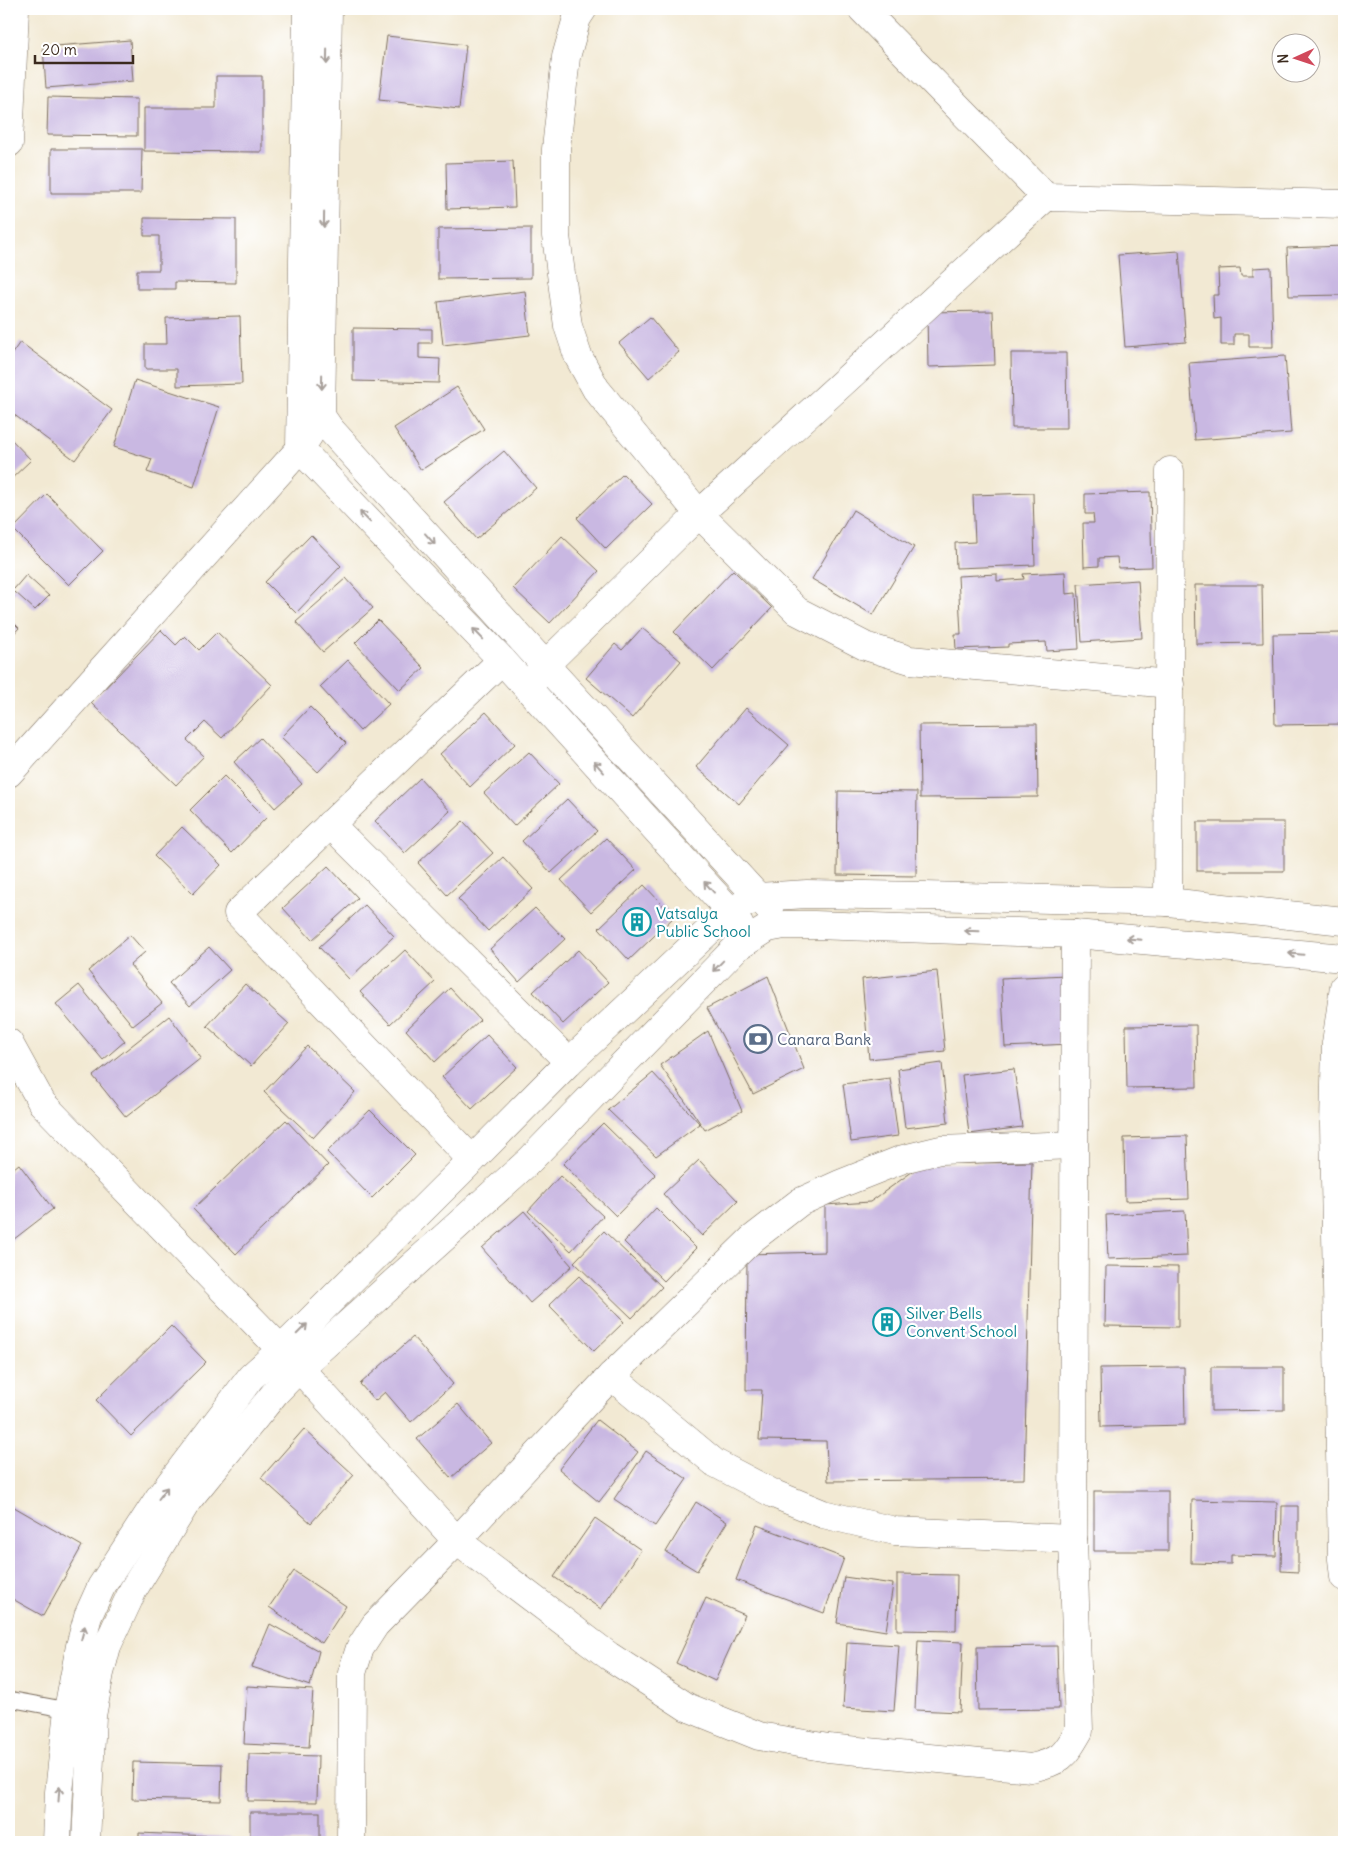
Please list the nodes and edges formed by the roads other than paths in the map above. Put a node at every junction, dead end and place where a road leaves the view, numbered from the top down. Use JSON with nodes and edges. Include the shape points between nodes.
{"nodes":[{"id":1,"x":15,"y":9,"type":"edge"},
{"id":2,"x":307,"y":9,"type":"edge"},
{"id":3,"x":328,"y":9,"type":"edge"},
{"id":4,"x":583,"y":9,"type":"edge"},
{"id":5,"x":862,"y":9,"type":"edge"},
{"id":6,"x":9,"y":143,"type":"edge"},
{"id":7,"x":1046,"y":197,"type":"junction"},
{"id":8,"x":1344,"y":204,"type":"edge"},
{"id":9,"x":321,"y":416,"type":"junction"},
{"id":10,"x":300,"y":449,"type":"junction"},
{"id":11,"x":1170,"y":471,"type":"dead end"},
{"id":12,"x":699,"y":514,"type":"junction"},
{"id":13,"x":502,"y":660,"type":"junction"},
{"id":14,"x":545,"y":665,"type":"junction"},
{"id":15,"x":1170,"y":684,"type":"junction"},
{"id":16,"x":528,"y":688,"type":"junction"},
{"id":17,"x":9,"y":774,"type":"edge"},
{"id":18,"x":330,"y":824,"type":"junction"},
{"id":19,"x":758,"y":897,"type":"junction"},
{"id":20,"x":1168,"y":902,"type":"junction"},
{"id":21,"x":730,"y":911,"type":"junction"},
{"id":22,"x":1344,"y":921,"type":"edge"},
{"id":23,"x":784,"y":925,"type":"junction"},
{"id":24,"x":1075,"y":934,"type":"junction"},
{"id":25,"x":749,"y":939,"type":"junction"},
{"id":26,"x":1344,"y":958,"type":"edge"},
{"id":27,"x":1344,"y":987,"type":"edge"},
{"id":28,"x":9,"y":1043,"type":"edge"},
{"id":29,"x":569,"y":1062,"type":"junction"},
{"id":30,"x":1074,"y":1145,"type":"junction"},
{"id":31,"x":472,"y":1160,"type":"junction"},
{"id":32,"x":290,"y":1359,"type":"junction"},
{"id":33,"x":611,"y":1376,"type":"junction"},
{"id":34,"x":1074,"y":1539,"type":"junction"},
{"id":35,"x":457,"y":1541,"type":"junction"},
{"id":36,"x":1344,"y":1577,"type":"edge"},
{"id":37,"x":9,"y":1699,"type":"edge"},
{"id":38,"x":68,"y":1710,"type":"junction"},
{"id":39,"x":57,"y":1842,"type":"edge"},
{"id":40,"x":86,"y":1842,"type":"edge"},
{"id":41,"x":351,"y":1842,"type":"edge"}],
"edges":[{"from":1,"to":6,"type":"street"},
{"from":2,"to":10,"type":"street"},
{"from":3,"to":9,"type":"street","one_way":true},
{"from":4,"to":12,"type":"street","via":[[577,18],[566,57],[556,149],[556,236],[568,326],[578,356],[596,389]]},
{"from":5,"to":7,"type":"street"},
{"from":7,"to":8,"type":"street"},
{"from":7,"to":12,"type":"street"},
{"from":9,"to":10,"type":"street"},
{"from":9,"to":14,"type":"street","one_way":true},
{"from":13,"to":10,"type":"street","one_way":true},
{"from":10,"to":17,"type":"street"},
{"from":11,"to":15,"type":"street"},
{"from":12,"to":14,"type":"street"},
{"from":12,"to":15,"type":"street","via":[[797,611],[865,646],[910,660]]},
{"from":13,"to":16,"type":"street"},
{"from":13,"to":18,"type":"street"},
{"from":14,"to":16,"type":"street"},
{"from":14,"to":19,"type":"street"},
{"from":15,"to":20,"type":"street"},
{"from":21,"to":16,"type":"street","one_way":true},
{"from":18,"to":29,"type":"street"},
{"from":18,"to":31,"type":"street","via":[[238,913]]},
{"from":19,"to":20,"type":"street","via":[[807,894]]},
{"from":19,"to":21,"type":"street"},
{"from":19,"to":23,"type":"street"},
{"from":20,"to":22,"type":"street"},
{"from":21,"to":25,"type":"street"},
{"from":21,"to":29,"type":"street"},
{"from":24,"to":23,"type":"street","one_way":true},
{"from":23,"to":25,"type":"street","via":[[768,928]]},
{"from":26,"to":24,"type":"street","one_way":true},
{"from":24,"to":30,"type":"street"},
{"from":25,"to":32,"type":"street","one_way":true,"via":[[736,948],[529,1160]]},
{"from":27,"to":36,"type":"street","via":[[1336,1043],[1334,1124]]},
{"from":28,"to":32,"type":"street","via":[[42,1103]]},
{"from":29,"to":31,"type":"street"},
{"from":30,"to":33,"type":"street","via":[[940,1150],[903,1159],[800,1202],[752,1239]]},
{"from":30,"to":34,"type":"street"},
{"from":32,"to":31,"type":"street","one_way":true},
{"from":32,"to":35,"type":"street"},
{"from":38,"to":32,"type":"street","one_way":true,"via":[[88,1616],[101,1587],[158,1498],[251,1377]]},
{"from":32,"to":40,"type":"street","via":[[275,1394],[188,1500],[132,1590],[107,1646],[92,1716]]},
{"from":33,"to":34,"type":"street","via":[[715,1463],[774,1494],[823,1514],[895,1531]]},
{"from":33,"to":35,"type":"street"},
{"from":34,"to":35,"type":"street","via":[[1079,1731],[1068,1751],[1054,1762],[1031,1768],[828,1748],[759,1736],[687,1707],[609,1656]]},
{"from":35,"to":41,"type":"street","via":[[375,1625],[360,1648],[352,1672]]},
{"from":37,"to":38,"type":"lane"},
{"from":39,"to":38,"type":"street","one_way":true}]}
